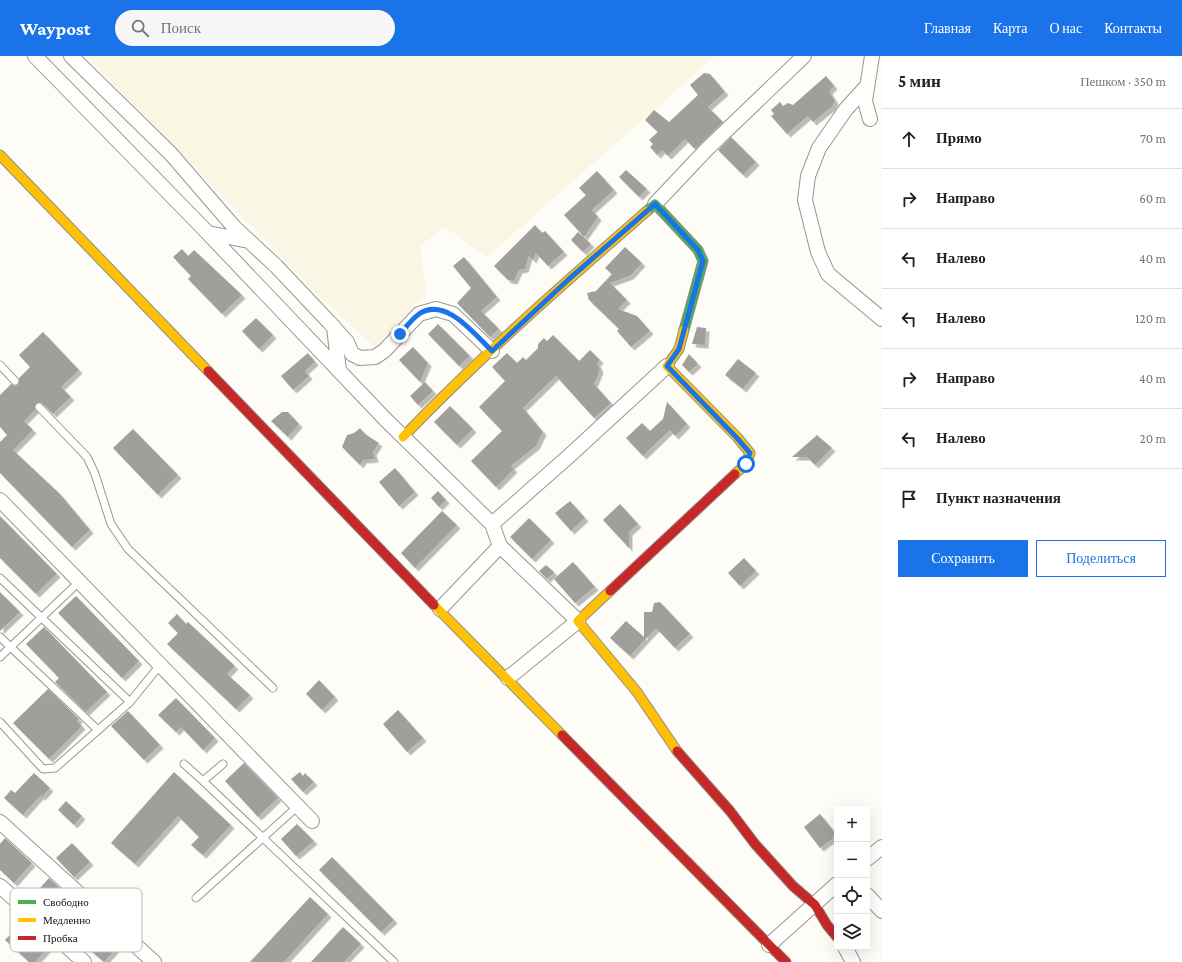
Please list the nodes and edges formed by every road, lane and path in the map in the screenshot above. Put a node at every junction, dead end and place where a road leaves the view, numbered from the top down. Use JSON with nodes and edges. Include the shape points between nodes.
{"nodes":[{"id":1,"x":35,"y":56,"type":"edge"},
{"id":2,"x":71,"y":56,"type":"edge"},
{"id":3,"x":804,"y":56,"type":"edge"},
{"id":4,"x":872,"y":56,"type":"edge"},
{"id":5,"x":867,"y":86,"type":"junction"},
{"id":6,"x":870,"y":119,"type":"dead end"},
{"id":7,"x":0,"y":155,"type":"edge"},
{"id":8,"x":655,"y":204,"type":"junction"},
{"id":9,"x":208,"y":233,"type":"junction"},
{"id":10,"x":249,"y":241,"type":"junction"},
{"id":11,"x":882,"y":319,"type":"edge"},
{"id":12,"x":334,"y":328,"type":"junction"},
{"id":13,"x":492,"y":351,"type":"junction"},
{"id":14,"x":0,"y":365,"type":"edge"},
{"id":15,"x":667,"y":366,"type":"junction"},
{"id":16,"x":340,"y":371,"type":"junction"},
{"id":17,"x":15,"y":381,"type":"dead end"},
{"id":18,"x":39,"y":407,"type":"dead end"},
{"id":19,"x":403,"y":438,"type":"junction"},
{"id":20,"x":0,"y":500,"type":"edge"},
{"id":21,"x":492,"y":524,"type":"junction"},
{"id":22,"x":500,"y":546,"type":"junction"},
{"id":23,"x":0,"y":578,"type":"edge"},
{"id":24,"x":79,"y":582,"type":"junction"},
{"id":25,"x":440,"y":609,"type":"junction"},
{"id":26,"x":43,"y":617,"type":"junction"},
{"id":27,"x":578,"y":621,"type":"junction"},
{"id":28,"x":0,"y":637,"type":"edge"},
{"id":29,"x":11,"y":647,"type":"junction"},
{"id":30,"x":0,"y":657,"type":"edge"},
{"id":31,"x":160,"y":665,"type":"junction"},
{"id":32,"x":508,"y":678,"type":"junction"},
{"id":33,"x":273,"y":688,"type":"dead end"},
{"id":34,"x":130,"y":702,"type":"junction"},
{"id":35,"x":0,"y":722,"type":"edge"},
{"id":36,"x":98,"y":730,"type":"junction"},
{"id":37,"x":184,"y":764,"type":"dead end"},
{"id":38,"x":223,"y":764,"type":"dead end"},
{"id":39,"x":203,"y":781,"type":"junction"},
{"id":40,"x":298,"y":806,"type":"junction"},
{"id":41,"x":312,"y":821,"type":"dead end"},
{"id":42,"x":0,"y":822,"type":"edge"},
{"id":43,"x":262,"y":839,"type":"junction"},
{"id":44,"x":882,"y":847,"type":"edge"},
{"id":45,"x":870,"y":857,"type":"edge"},
{"id":46,"x":0,"y":886,"type":"edge"},
{"id":47,"x":834,"y":887,"type":"edge"},
{"id":48,"x":73,"y":888,"type":"edge"},
{"id":49,"x":10,"y":895,"type":"edge"},
{"id":50,"x":196,"y":898,"type":"dead end"},
{"id":51,"x":870,"y":898,"type":"edge"},
{"id":52,"x":815,"y":905,"type":"junction"},
{"id":53,"x":882,"y":911,"type":"edge"},
{"id":54,"x":834,"y":933,"type":"edge"},
{"id":55,"x":769,"y":945,"type":"junction"},
{"id":56,"x":847,"y":950,"type":"edge"},
{"id":57,"x":142,"y":951,"type":"edge"},
{"id":58,"x":73,"y":952,"type":"edge"},
{"id":59,"x":84,"y":962,"type":"edge"},
{"id":60,"x":154,"y":962,"type":"edge"},
{"id":61,"x":394,"y":962,"type":"edge"},
{"id":62,"x":786,"y":962,"type":"edge"},
{"id":63,"x":853,"y":962,"type":"edge"}],
"edges":[{"from":1,"to":9,"type":"street"},
{"from":2,"to":10,"type":"street","via":[[171,154]]},
{"from":3,"to":8,"type":"street","via":[[707,149]]},
{"from":4,"to":5,"type":"street"},
{"from":5,"to":6,"type":"street","via":[[864,101]]},
{"from":5,"to":11,"type":"street","via":[[846,109],[819,148],[808,176],[805,200],[816,245],[828,274]]},
{"from":7,"to":25,"type":"street","via":[[320,490]]},
{"from":8,"to":13,"type":"street"},
{"from":8,"to":15,"type":"street","via":[[698,250],[703,261],[679,349]]},
{"from":9,"to":10,"type":"street"},
{"from":9,"to":16,"type":"street"},
{"from":10,"to":12,"type":"street"},
{"from":12,"to":13,"type":"street","via":[[347,342],[352,354],[360,358],[375,357],[419,314],[436,309],[454,314]]},
{"from":12,"to":16,"type":"street"},
{"from":13,"to":19,"type":"street"},
{"from":14,"to":17,"type":"lane"},
{"from":15,"to":21,"type":"street"},
{"from":15,"to":27,"type":"street","via":[[750,453],[746,464]]},
{"from":16,"to":19,"type":"street"},
{"from":18,"to":33,"type":"lane","via":[[87,457],[111,524],[128,549]]},
{"from":19,"to":21,"type":"street"},
{"from":20,"to":24,"type":"street"},
{"from":21,"to":22,"type":"street"},
{"from":22,"to":25,"type":"street"},
{"from":22,"to":27,"type":"street"},
{"from":23,"to":26,"type":"lane"},
{"from":24,"to":26,"type":"lane"},
{"from":24,"to":31,"type":"street"},
{"from":25,"to":32,"type":"street"},
{"from":26,"to":29,"type":"lane"},
{"from":26,"to":34,"type":"lane"},
{"from":27,"to":32,"type":"street"},
{"from":27,"to":52,"type":"street","via":[[637,692],[681,756],[730,811],[759,849],[793,886]]},
{"from":28,"to":29,"type":"lane"},
{"from":29,"to":30,"type":"lane"},
{"from":29,"to":36,"type":"lane"},
{"from":31,"to":34,"type":"lane"},
{"from":31,"to":40,"type":"street"},
{"from":32,"to":55,"type":"street"},
{"from":34,"to":36,"type":"lane"},
{"from":35,"to":36,"type":"lane","via":[[43,769],[55,768]]},
{"from":37,"to":39,"type":"lane"},
{"from":38,"to":39,"type":"lane"},
{"from":39,"to":43,"type":"lane"},
{"from":40,"to":41,"type":"street"},
{"from":40,"to":43,"type":"lane"},
{"from":42,"to":48,"type":"street"},
{"from":43,"to":50,"type":"lane"},
{"from":43,"to":61,"type":"lane"},
{"from":44,"to":45,"type":"street"},
{"from":46,"to":49,"type":"street"},
{"from":47,"to":52,"type":"street"},
{"from":51,"to":53,"type":"street"},
{"from":52,"to":54,"type":"street"},
{"from":52,"to":55,"type":"street"},
{"from":55,"to":62,"type":"street"},
{"from":56,"to":63,"type":"street"},
{"from":57,"to":60,"type":"street"},
{"from":58,"to":59,"type":"street"}]}
